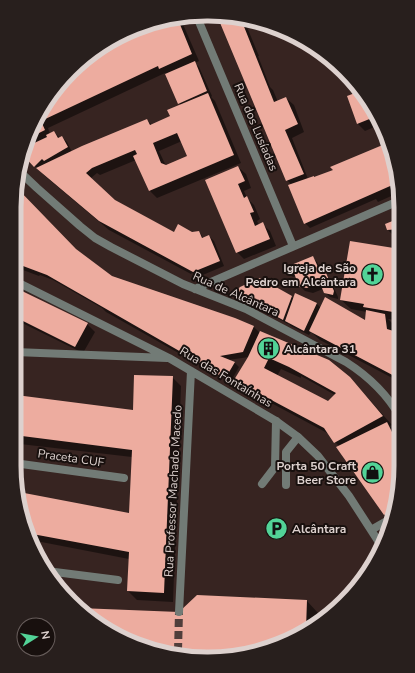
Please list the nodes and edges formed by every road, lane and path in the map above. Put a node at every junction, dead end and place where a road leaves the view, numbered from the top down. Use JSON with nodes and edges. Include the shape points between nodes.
{"nodes":[{"id":1,"x":199,"y":21,"type":"edge"},
{"id":2,"x":24,"y":176,"type":"edge"},
{"id":3,"x":394,"y":203,"type":"edge"},
{"id":4,"x":293,"y":246,"type":"junction"},
{"id":5,"x":21,"y":284,"type":"edge"},
{"id":6,"x":195,"y":289,"type":"junction"},
{"id":7,"x":21,"y":352,"type":"edge"},
{"id":8,"x":169,"y":358,"type":"junction"},
{"id":9,"x":191,"y":371,"type":"junction"},
{"id":10,"x":394,"y":409,"type":"edge"},
{"id":11,"x":276,"y":421,"type":"junction"},
{"id":12,"x":298,"y":436,"type":"junction"},
{"id":13,"x":21,"y":464,"type":"edge"},
{"id":14,"x":124,"y":478,"type":"dead end"},
{"id":15,"x":262,"y":484,"type":"dead end"},
{"id":16,"x":286,"y":485,"type":"dead end"},
{"id":17,"x":385,"y":522,"type":"edge"},
{"id":18,"x":371,"y":530,"type":"junction"},
{"id":19,"x":378,"y":541,"type":"edge"},
{"id":20,"x":54,"y":572,"type":"edge"},
{"id":21,"x":118,"y":580,"type":"dead end"},
{"id":22,"x":179,"y":612,"type":"tunnel mouth"}],
"edges":[{"from":1,"to":4,"type":"street","name":"Rua dos Lusíadas"},
{"from":2,"to":6,"type":"street","name":"Rua de Alcântara","via":[[95,238]]},
{"from":3,"to":4,"type":"street"},
{"from":4,"to":6,"type":"street"},
{"from":5,"to":8,"type":"street","name":"Rua das Fontaínhas"},
{"from":6,"to":10,"type":"street","name":"Rua de Alcântara","via":[[246,309],[346,362],[372,381]]},
{"from":7,"to":8,"type":"street"},
{"from":8,"to":9,"type":"street","name":"Rua das Fontaínhas"},
{"from":9,"to":11,"type":"street","name":"Rua das Fontaínhas"},
{"from":9,"to":22,"type":"street","name":"Rua Professor Machado Macedo"},
{"from":11,"to":12,"type":"street","name":"Rua das Fontaínhas"},
{"from":11,"to":15,"type":"street","via":[[275,467]]},
{"from":12,"to":16,"type":"street","via":[[286,452]]},
{"from":12,"to":18,"type":"street","name":"Rua das Fontaínhas","via":[[318,456]]},
{"from":13,"to":14,"type":"street","name":"Praceta CUF"},
{"from":17,"to":18,"type":"street"},
{"from":18,"to":19,"type":"street","name":"Rua das Fontaínhas"},
{"from":20,"to":21,"type":"street"}]}
